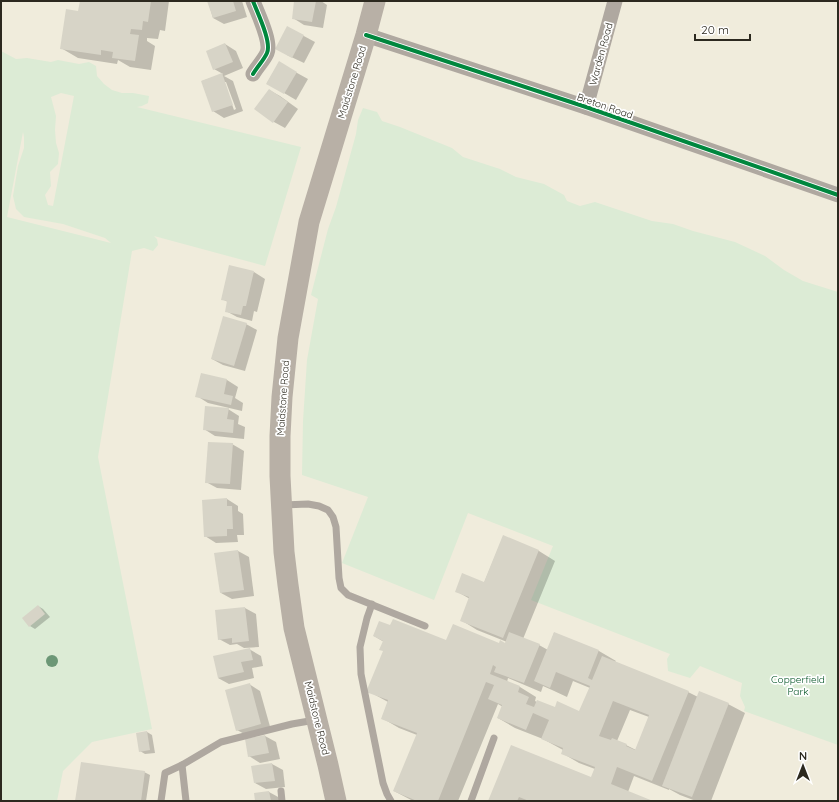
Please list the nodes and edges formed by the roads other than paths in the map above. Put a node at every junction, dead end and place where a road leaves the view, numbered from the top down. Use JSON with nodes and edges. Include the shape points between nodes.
{"nodes":[{"id":1,"x":253,"y":1,"type":"edge"},
{"id":2,"x":375,"y":1,"type":"edge"},
{"id":3,"x":616,"y":1,"type":"edge"},
{"id":4,"x":366,"y":35,"type":"junction"},
{"id":5,"x":253,"y":74,"type":"dead end"},
{"id":6,"x":586,"y":107,"type":"junction"},
{"id":7,"x":838,"y":195,"type":"edge"},
{"id":8,"x":281,"y":505,"type":"junction"},
{"id":9,"x":372,"y":604,"type":"junction"},
{"id":10,"x":425,"y":626,"type":"dead end"},
{"id":11,"x":317,"y":719,"type":"junction"},
{"id":12,"x":494,"y":738,"type":"dead end"},
{"id":13,"x":182,"y":765,"type":"junction"},
{"id":14,"x":281,"y":791,"type":"dead end"},
{"id":15,"x":161,"y":801,"type":"edge"},
{"id":16,"x":186,"y":801,"type":"edge"},
{"id":17,"x":282,"y":801,"type":"edge"},
{"id":18,"x":336,"y":801,"type":"edge"},
{"id":19,"x":391,"y":801,"type":"edge"},
{"id":20,"x":470,"y":801,"type":"edge"}],
"edges":[{"from":1,"to":5,"type":"street","via":[[268,48],[267,54]]},
{"from":2,"to":4,"type":"main road","name":"Maidstone Road"},
{"from":3,"to":6,"type":"street","name":"Warden Road"},
{"from":4,"to":6,"type":"street","name":"Breton Road"},
{"from":4,"to":8,"type":"main road","name":"Maidstone Road","via":[[309,222],[291,317],[281,413]]},
{"from":6,"to":7,"type":"street","name":"Breton Road"},
{"from":8,"to":9,"type":"lane","via":[[308,504],[328,510],[334,517],[336,527],[341,588],[348,595]]},
{"from":8,"to":11,"type":"main road","name":"Maidstone Road","via":[[293,622]]},
{"from":9,"to":10,"type":"lane"},
{"from":9,"to":19,"type":"lane","via":[[366,618],[360,647],[361,674],[383,783]]},
{"from":11,"to":13,"type":"lane","via":[[221,742]]},
{"from":11,"to":18,"type":"main road","name":"Maidstone Road"},
{"from":12,"to":20,"type":"lane"},
{"from":13,"to":15,"type":"lane","via":[[165,773]]},
{"from":13,"to":16,"type":"lane"},
{"from":14,"to":17,"type":"lane"}]}
